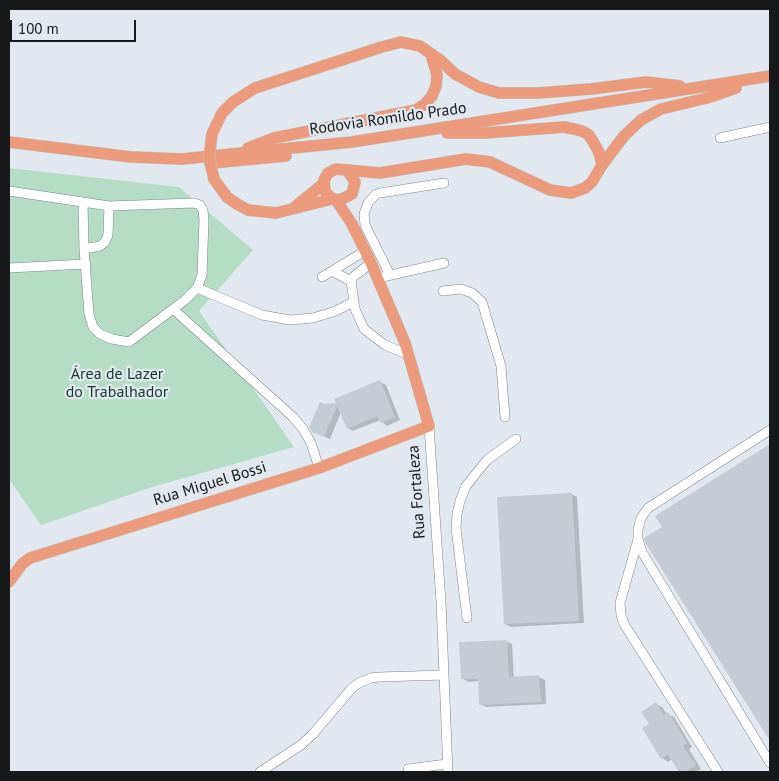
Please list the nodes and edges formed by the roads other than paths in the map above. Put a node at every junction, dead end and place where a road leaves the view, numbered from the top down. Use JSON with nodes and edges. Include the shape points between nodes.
{"nodes":[{"id":1,"x":431,"y":54,"type":"junction"},
{"id":2,"x":770,"y":76,"type":"edge"},
{"id":3,"x":770,"y":82,"type":"edge"},
{"id":4,"x":694,"y":88,"type":"junction"},
{"id":5,"x":736,"y":88,"type":"junction"},
{"id":6,"x":770,"y":127,"type":"edge"},
{"id":7,"x":437,"y":134,"type":"junction"},
{"id":8,"x":720,"y":138,"type":"dead end"},
{"id":9,"x":9,"y":142,"type":"edge"},
{"id":10,"x":9,"y":147,"type":"edge"},
{"id":11,"x":233,"y":154,"type":"junction"},
{"id":12,"x":602,"y":165,"type":"junction"},
{"id":13,"x":348,"y":171,"type":"junction"},
{"id":14,"x":380,"y":173,"type":"junction"},
{"id":15,"x":444,"y":183,"type":"dead end"},
{"id":16,"x":324,"y":184,"type":"junction"},
{"id":17,"x":9,"y":191,"type":"edge"},
{"id":18,"x":353,"y":192,"type":"junction"},
{"id":19,"x":334,"y":199,"type":"junction"},
{"id":20,"x":84,"y":202,"type":"junction"},
{"id":21,"x":108,"y":206,"type":"junction"},
{"id":22,"x":291,"y":210,"type":"junction"},
{"id":23,"x":352,"y":224,"type":"junction"},
{"id":24,"x":84,"y":249,"type":"junction"},
{"id":25,"x":365,"y":251,"type":"junction"},
{"id":26,"x":371,"y":263,"type":"junction"},
{"id":27,"x":444,"y":263,"type":"dead end"},
{"id":28,"x":86,"y":264,"type":"junction"},
{"id":29,"x":9,"y":268,"type":"edge"},
{"id":30,"x":332,"y":271,"type":"junction"},
{"id":31,"x":390,"y":275,"type":"junction"},
{"id":32,"x":322,"y":277,"type":"dead end"},
{"id":33,"x":378,"y":278,"type":"junction"},
{"id":34,"x":351,"y":281,"type":"junction"},
{"id":35,"x":197,"y":288,"type":"junction"},
{"id":36,"x":443,"y":291,"type":"dead end"},
{"id":37,"x":353,"y":302,"type":"junction"},
{"id":38,"x":173,"y":309,"type":"junction"},
{"id":39,"x":408,"y":355,"type":"junction"},
{"id":40,"x":505,"y":417,"type":"dead end"},
{"id":41,"x":429,"y":426,"type":"junction"},
{"id":42,"x":770,"y":430,"type":"edge"},
{"id":43,"x":516,"y":439,"type":"dead end"},
{"id":44,"x":319,"y":468,"type":"junction"},
{"id":45,"x":638,"y":539,"type":"junction"},
{"id":46,"x":9,"y":582,"type":"edge"},
{"id":47,"x":467,"y":618,"type":"dead end"},
{"id":48,"x":444,"y":675,"type":"junction"},
{"id":49,"x":770,"y":764,"type":"edge"},
{"id":50,"x":448,"y":768,"type":"edge"},
{"id":51,"x":408,"y":769,"type":"dead end"},
{"id":52,"x":260,"y":772,"type":"edge"},
{"id":53,"x":718,"y":772,"type":"edge"}],
"edges":[{"from":1,"to":4,"type":"main road","via":[[455,74],[480,88],[499,93],[538,93],[646,82]]},
{"from":1,"to":11,"type":"main road","via":[[437,75],[436,86],[432,96],[416,110],[274,138]]},
{"from":1,"to":22,"type":"main road","bridge":true,"via":[[420,46],[401,42],[382,46],[254,88],[222,113],[212,134],[209,158],[214,179],[227,197],[248,210],[276,213]]},
{"from":2,"to":4,"type":"main road","name":"Rodovia Romildo Prado"},
{"from":3,"to":5,"type":"main road","name":"Rodovia Romildo Prado"},
{"from":4,"to":11,"type":"main road","name":"Rodovia Romildo Prado","via":[[352,142]]},
{"from":5,"to":7,"type":"main road","name":"Rodovia Romildo Prado"},
{"from":5,"to":12,"type":"main road","via":[[661,109],[641,120]]},
{"from":6,"to":8,"type":"street"},
{"from":7,"to":10,"type":"main road","name":"Rodovia Romildo Prado","via":[[274,157],[183,164],[130,163]]},
{"from":7,"to":12,"type":"main road","via":[[564,127],[589,135]]},
{"from":9,"to":11,"type":"main road","name":"Rodovia Romildo Prado","via":[[131,157],[182,159]]},
{"from":12,"to":14,"type":"main road","via":[[592,182],[571,193],[550,190],[490,162],[466,159]]},
{"from":13,"to":14,"type":"main road"},
{"from":13,"to":16,"type":"main road","via":[[332,170]]},
{"from":13,"to":18,"type":"main road","via":[[355,182]]},
{"from":14,"to":18,"type":"main road"},
{"from":15,"to":31,"type":"street","via":[[376,194],[368,203],[364,214],[366,224]]},
{"from":16,"to":19,"type":"main road","via":[[325,191]]},
{"from":16,"to":22,"type":"main road"},
{"from":17,"to":20,"type":"street"},
{"from":18,"to":19,"type":"main road","via":[[342,199]]},
{"from":18,"to":23,"type":"main road","name":"Rua Fortaleza"},
{"from":19,"to":22,"type":"main road"},
{"from":19,"to":23,"type":"main road","name":"Rua Fortaleza"},
{"from":20,"to":21,"type":"street"},
{"from":20,"to":24,"type":"street"},
{"from":21,"to":24,"type":"street","via":[[105,242]]},
{"from":21,"to":35,"type":"street","via":[[200,205],[204,220],[202,275]]},
{"from":23,"to":25,"type":"main road","name":"Rua Fortaleza"},
{"from":24,"to":28,"type":"street"},
{"from":25,"to":26,"type":"main road","name":"Rua Fortaleza"},
{"from":25,"to":30,"type":"street"},
{"from":26,"to":33,"type":"main road","name":"Rua Fortaleza"},
{"from":26,"to":34,"type":"street"},
{"from":27,"to":31,"type":"street"},
{"from":28,"to":29,"type":"street"},
{"from":28,"to":38,"type":"street","via":[[89,314],[93,327],[100,334],[129,342]]},
{"from":30,"to":32,"type":"street"},
{"from":30,"to":34,"type":"street"},
{"from":31,"to":33,"type":"street"},
{"from":33,"to":39,"type":"main road","name":"Rua Fortaleza"},
{"from":34,"to":37,"type":"street"},
{"from":35,"to":37,"type":"street","via":[[262,316],[290,320],[313,318]]},
{"from":35,"to":38,"type":"street"},
{"from":36,"to":40,"type":"street","via":[[461,289],[482,302],[501,366]]},
{"from":37,"to":39,"type":"street","via":[[364,330],[385,345]]},
{"from":38,"to":44,"type":"street","via":[[292,417],[311,443]]},
{"from":39,"to":41,"type":"main road","name":"Rua Fortaleza"},
{"from":41,"to":44,"type":"main road","name":"Rua Miguel Bossi"},
{"from":41,"to":48,"type":"street","name":"Rua Fortaleza"},
{"from":42,"to":45,"type":"street","via":[[648,508],[641,518]]},
{"from":43,"to":47,"type":"street","via":[[487,460],[466,486],[460,501],[456,528]]},
{"from":44,"to":46,"type":"main road","name":"Rua Miguel Bossi","via":[[30,558]]},
{"from":45,"to":49,"type":"street","via":[[642,552]]},
{"from":45,"to":53,"type":"street","via":[[620,603],[624,624]]},
{"from":48,"to":50,"type":"street","name":"Rua Fortaleza"},
{"from":48,"to":52,"type":"street","via":[[379,677],[359,683],[301,745]]},
{"from":50,"to":51,"type":"street"}]}
